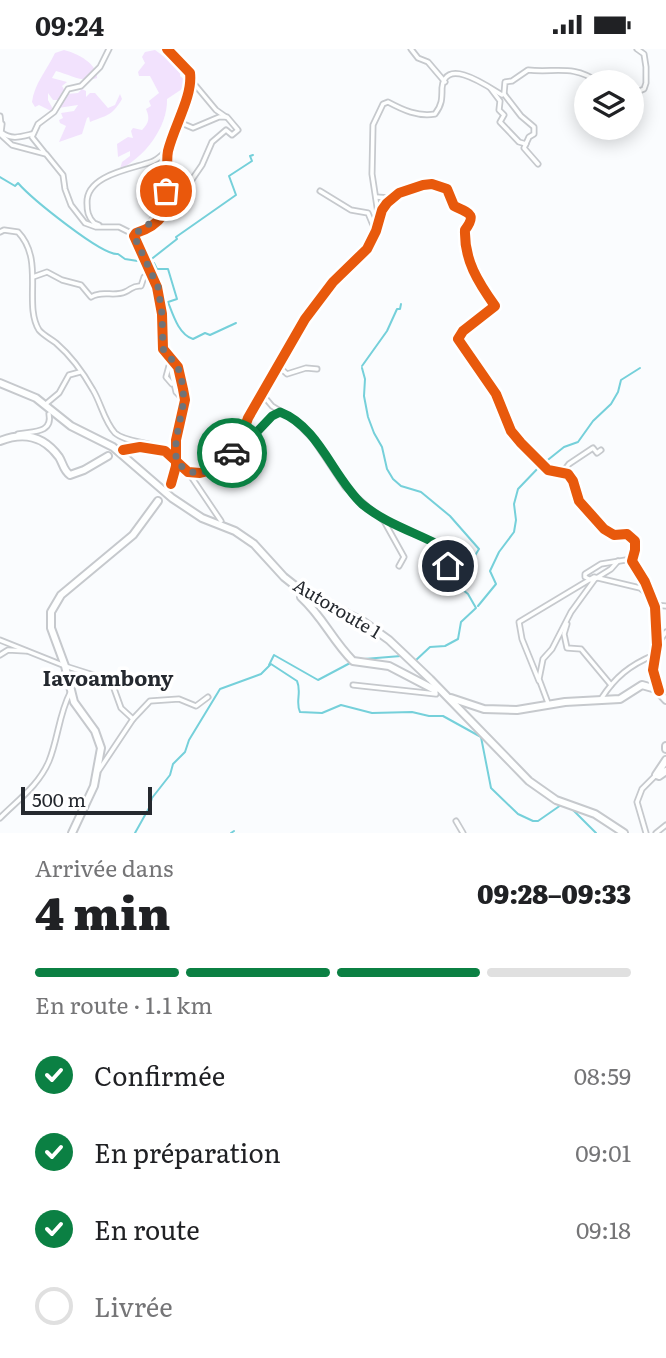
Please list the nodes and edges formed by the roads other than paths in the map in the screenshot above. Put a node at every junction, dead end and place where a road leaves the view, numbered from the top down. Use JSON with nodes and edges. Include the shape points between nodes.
{"nodes":[{"id":1,"x":109,"y":49,"type":"edge"},
{"id":2,"x":165,"y":49,"type":"edge"},
{"id":3,"x":411,"y":49,"type":"edge"},
{"id":4,"x":637,"y":49,"type":"edge"},
{"id":5,"x":574,"y":72,"type":"edge"},
{"id":6,"x":445,"y":82,"type":"junction"},
{"id":7,"x":196,"y":86,"type":"dead end"},
{"id":8,"x":490,"y":87,"type":"junction"},
{"id":9,"x":644,"y":89,"type":"edge"},
{"id":10,"x":504,"y":94,"type":"junction"},
{"id":11,"x":0,"y":116,"type":"edge"},
{"id":12,"x":227,"y":117,"type":"junction"},
{"id":13,"x":177,"y":121,"type":"junction"},
{"id":14,"x":1,"y":125,"type":"edge"},
{"id":15,"x":0,"y":134,"type":"edge"},
{"id":16,"x":32,"y":134,"type":"junction"},
{"id":17,"x":526,"y":143,"type":"junction"},
{"id":18,"x":44,"y":152,"type":"junction"},
{"id":19,"x":168,"y":154,"type":"junction"},
{"id":20,"x":538,"y":164,"type":"dead end"},
{"id":21,"x":320,"y":191,"type":"dead end"},
{"id":22,"x":376,"y":197,"type":"junction"},
{"id":23,"x":393,"y":198,"type":"junction"},
{"id":24,"x":165,"y":209,"type":"junction"},
{"id":25,"x":379,"y":222,"type":"junction"},
{"id":26,"x":108,"y":226,"type":"junction"},
{"id":27,"x":376,"y":231,"type":"junction"},
{"id":28,"x":0,"y":232,"type":"edge"},
{"id":29,"x":135,"y":234,"type":"junction"},
{"id":30,"x":151,"y":273,"type":"junction"},
{"id":31,"x":33,"y":277,"type":"junction"},
{"id":32,"x":168,"y":355,"type":"junction"},
{"id":33,"x":277,"y":365,"type":"junction"},
{"id":34,"x":317,"y":369,"type":"dead end"},
{"id":35,"x":80,"y":372,"type":"junction"},
{"id":36,"x":0,"y":384,"type":"edge"},
{"id":37,"x":262,"y":394,"type":"junction"},
{"id":38,"x":184,"y":400,"type":"junction"},
{"id":39,"x":47,"y":403,"type":"dead end"},
{"id":40,"x":280,"y":412,"type":"junction"},
{"id":41,"x":49,"y":414,"type":"dead end"},
{"id":42,"x":18,"y":434,"type":"junction"},
{"id":43,"x":0,"y":441,"type":"edge"},
{"id":44,"x":123,"y":450,"type":"dead end"},
{"id":45,"x":237,"y":450,"type":"junction"},
{"id":46,"x":601,"y":450,"type":"dead end"},
{"id":47,"x":169,"y":455,"type":"junction"},
{"id":48,"x":108,"y":456,"type":"dead end"},
{"id":49,"x":176,"y":461,"type":"junction"},
{"id":50,"x":188,"y":472,"type":"junction"},
{"id":51,"x":562,"y":473,"type":"junction"},
{"id":52,"x":170,"y":484,"type":"dead end"},
{"id":53,"x":158,"y":501,"type":"dead end"},
{"id":54,"x":380,"y":518,"type":"junction"},
{"id":55,"x":221,"y":521,"type":"dead end"},
{"id":56,"x":632,"y":559,"type":"junction"},
{"id":57,"x":618,"y":561,"type":"junction"},
{"id":58,"x":399,"y":566,"type":"dead end"},
{"id":59,"x":448,"y":566,"type":"dead end"},
{"id":60,"x":598,"y":576,"type":"junction"},
{"id":61,"x":591,"y":580,"type":"junction"},
{"id":62,"x":301,"y":597,"type":"dead end"},
{"id":63,"x":651,"y":597,"type":"junction"},
{"id":64,"x":654,"y":605,"type":"junction"},
{"id":65,"x":666,"y":606,"type":"edge"},
{"id":66,"x":568,"y":619,"type":"junction"},
{"id":67,"x":666,"y":632,"type":"edge"},
{"id":68,"x":0,"y":640,"type":"edge"},
{"id":69,"x":657,"y":645,"type":"junction"},
{"id":70,"x":28,"y":651,"type":"junction"},
{"id":71,"x":0,"y":655,"type":"edge"},
{"id":72,"x":654,"y":655,"type":"junction"},
{"id":73,"x":65,"y":666,"type":"junction"},
{"id":74,"x":539,"y":681,"type":"junction"},
{"id":75,"x":353,"y":685,"type":"dead end"},
{"id":76,"x":611,"y":685,"type":"junction"},
{"id":77,"x":435,"y":690,"type":"joint"},
{"id":78,"x":71,"y":691,"type":"junction"},
{"id":79,"x":659,"y":691,"type":"junction"},
{"id":80,"x":208,"y":697,"type":"dead end"},
{"id":81,"x":451,"y":698,"type":"dead end"},
{"id":82,"x":666,"y":700,"type":"edge"},
{"id":83,"x":600,"y":701,"type":"junction"},
{"id":84,"x":549,"y":705,"type":"junction"},
{"id":85,"x":133,"y":719,"type":"junction"},
{"id":86,"x":666,"y":761,"type":"edge"},
{"id":87,"x":98,"y":771,"type":"junction"},
{"id":88,"x":666,"y":771,"type":"edge"},
{"id":89,"x":656,"y":775,"type":"junction"},
{"id":90,"x":0,"y":818,"type":"edge"},
{"id":91,"x":456,"y":821,"type":"dead end"},
{"id":92,"x":666,"y":825,"type":"edge"},
{"id":93,"x":72,"y":833,"type":"edge"},
{"id":94,"x":463,"y":833,"type":"edge"},
{"id":95,"x":622,"y":833,"type":"edge"},
{"id":96,"x":646,"y":833,"type":"edge"},
{"id":97,"x":656,"y":833,"type":"edge"}],
"edges":[{"from":1,"to":16,"type":"street","via":[[98,69],[82,85],[68,89]]},
{"from":2,"to":13,"type":"street","via":[[190,73],[190,94]]},
{"from":3,"to":6,"type":"street"},
{"from":4,"to":9,"type":"street","via":[[644,54]]},
{"from":5,"to":10,"type":"street","via":[[528,70],[505,82]]},
{"from":6,"to":8,"type":"street","via":[[452,75],[463,74]]},
{"from":6,"to":22,"type":"street","via":[[435,114],[383,104],[373,125]]},
{"from":7,"to":12,"type":"street"},
{"from":8,"to":10,"type":"street"},
{"from":8,"to":17,"type":"street","via":[[500,101],[504,115],[500,122],[519,142]]},
{"from":10,"to":17,"type":"street","via":[[534,127]]},
{"from":11,"to":14,"type":"street"},
{"from":12,"to":13,"type":"street","via":[[193,128]]},
{"from":12,"to":24,"type":"street","via":[[237,132],[232,135],[226,130],[212,142],[180,197]]},
{"from":13,"to":19,"type":"street"},
{"from":14,"to":16,"type":"street","via":[[1,132],[9,137]]},
{"from":15,"to":18,"type":"street","via":[[12,145]]},
{"from":16,"to":18,"type":"street"},
{"from":17,"to":20,"type":"street","via":[[523,148]]},
{"from":18,"to":26,"type":"street","via":[[63,176],[79,217],[93,226]]},
{"from":19,"to":24,"type":"street","via":[[170,189]]},
{"from":19,"to":26,"type":"street","via":[[118,171],[90,188],[90,220]]},
{"from":19,"to":29,"type":"street","via":[[164,200],[147,227]]},
{"from":21,"to":27,"type":"street","via":[[351,211],[368,213]]},
{"from":22,"to":23,"type":"street"},
{"from":22,"to":25,"type":"street"},
{"from":23,"to":25,"type":"street"},
{"from":23,"to":51,"type":"street","via":[[432,184],[447,189],[454,206],[470,215],[472,221],[465,230],[467,258],[495,307],[458,339],[496,394],[511,431],[548,470]]},
{"from":24,"to":29,"type":"street","via":[[149,228]]},
{"from":25,"to":27,"type":"street"},
{"from":26,"to":29,"type":"street"},
{"from":27,"to":33,"type":"street","via":[[367,249],[327,288]]},
{"from":28,"to":31,"type":"street","via":[[14,230],[22,236]]},
{"from":29,"to":30,"type":"street"},
{"from":30,"to":31,"type":"street","via":[[141,286],[91,297],[81,285],[47,272]]},
{"from":30,"to":32,"type":"street","via":[[158,287],[163,349]]},
{"from":31,"to":35,"type":"street","via":[[38,328]]},
{"from":32,"to":38,"type":"street","via":[[178,367]]},
{"from":32,"to":38,"type":"street","via":[[174,387]]},
{"from":33,"to":34,"type":"street","via":[[287,374]]},
{"from":33,"to":37,"type":"street"},
{"from":35,"to":39,"type":"street","via":[[69,375]]},
{"from":35,"to":47,"type":"street","via":[[115,432],[157,445]]},
{"from":36,"to":95,"type":"street","name":"Autoroute 1","via":[[36,398],[71,426],[113,447],[172,498],[254,544],[303,592],[389,640],[541,791],[595,814]]},
{"from":37,"to":40,"type":"street"},
{"from":37,"to":45,"type":"street"},
{"from":38,"to":49,"type":"street"},
{"from":40,"to":45,"type":"street"},
{"from":40,"to":54,"type":"street","via":[[306,432],[345,487]]},
{"from":41,"to":42,"type":"street","via":[[47,427]]},
{"from":42,"to":43,"type":"street"},
{"from":42,"to":48,"type":"street","via":[[31,436],[57,454],[70,475]]},
{"from":44,"to":47,"type":"street","via":[[147,447]]},
{"from":45,"to":50,"type":"street","via":[[212,470]]},
{"from":46,"to":51,"type":"street","via":[[597,453],[593,448]]},
{"from":47,"to":49,"type":"street"},
{"from":49,"to":50,"type":"street"},
{"from":49,"to":52,"type":"street"},
{"from":50,"to":55,"type":"street"},
{"from":51,"to":56,"type":"street","via":[[571,478],[579,501],[601,526],[635,541]]},
{"from":53,"to":73,"type":"street","via":[[133,535],[53,606],[51,628]]},
{"from":54,"to":58,"type":"street","via":[[404,557]]},
{"from":54,"to":59,"type":"street","via":[[443,547],[449,554]]},
{"from":56,"to":57,"type":"street"},
{"from":56,"to":63,"type":"street"},
{"from":57,"to":60,"type":"street"},
{"from":57,"to":61,"type":"street","via":[[589,570],[585,575]]},
{"from":60,"to":61,"type":"street"},
{"from":60,"to":63,"type":"street","via":[[640,588]]},
{"from":61,"to":66,"type":"street"},
{"from":61,"to":74,"type":"street","via":[[518,624]]},
{"from":62,"to":77,"type":"street","via":[[317,611],[353,661],[389,666]]},
{"from":63,"to":64,"type":"street"},
{"from":64,"to":65,"type":"street"},
{"from":64,"to":69,"type":"street"},
{"from":66,"to":74,"type":"street","via":[[542,662]]},
{"from":66,"to":76,"type":"street","via":[[566,648],[581,649]]},
{"from":67,"to":69,"type":"street"},
{"from":68,"to":70,"type":"street"},
{"from":69,"to":72,"type":"street"},
{"from":70,"to":71,"type":"street","via":[[8,650]]},
{"from":70,"to":73,"type":"street"},
{"from":72,"to":76,"type":"street","via":[[632,665]]},
{"from":72,"to":79,"type":"street"},
{"from":73,"to":78,"type":"street"},
{"from":73,"to":85,"type":"street","via":[[112,683],[121,708]]},
{"from":74,"to":84,"type":"street"},
{"from":75,"to":77,"type":"street","via":[[436,694]]},
{"from":76,"to":83,"type":"street"},
{"from":78,"to":87,"type":"street","via":[[76,707],[101,743]]},
{"from":78,"to":90,"type":"street","via":[[47,765],[31,789]]},
{"from":79,"to":82,"type":"street"},
{"from":79,"to":83,"type":"street","via":[[642,685],[620,699]]},
{"from":80,"to":85,"type":"street","via":[[196,706],[179,699],[150,701]]},
{"from":81,"to":84,"type":"street","via":[[494,711]]},
{"from":83,"to":84,"type":"street"},
{"from":85,"to":87,"type":"street"},
{"from":86,"to":89,"type":"street"},
{"from":87,"to":93,"type":"street"},
{"from":88,"to":89,"type":"street"},
{"from":89,"to":96,"type":"street","via":[[637,802]]},
{"from":91,"to":94,"type":"street"},
{"from":92,"to":97,"type":"street"}]}
